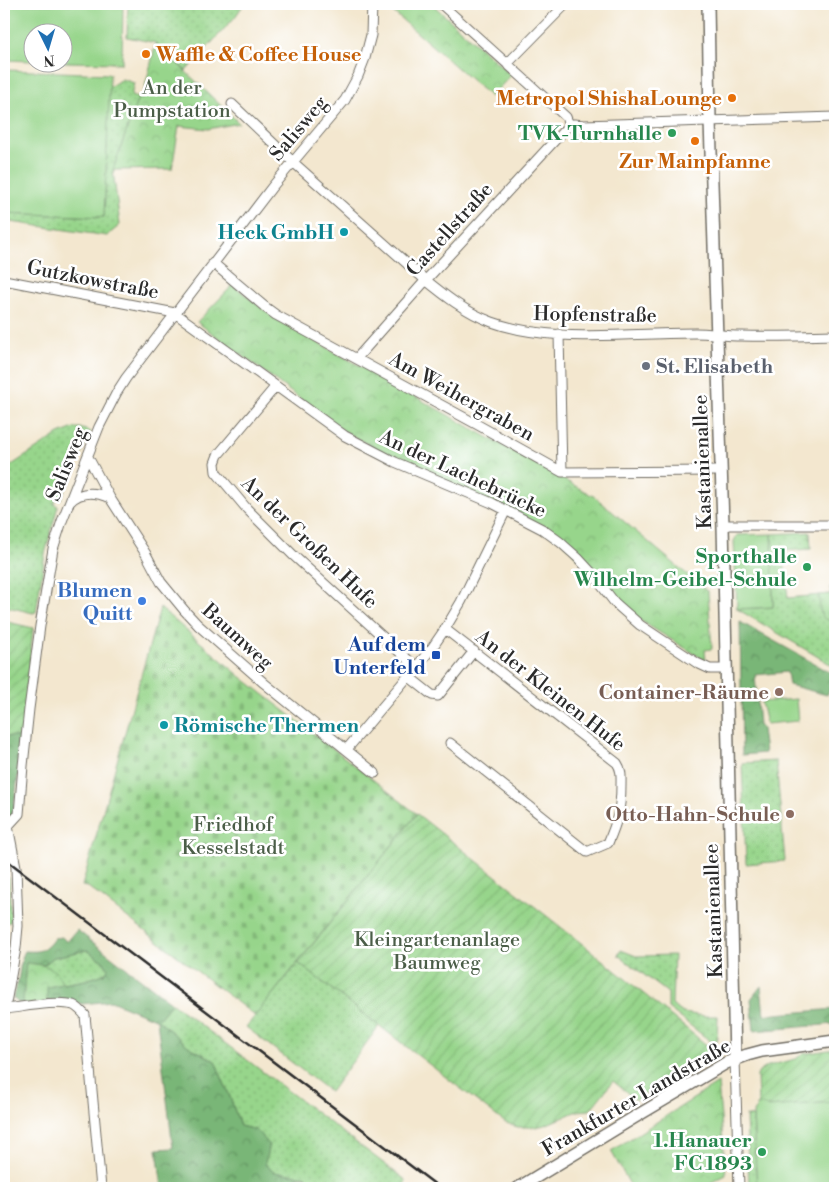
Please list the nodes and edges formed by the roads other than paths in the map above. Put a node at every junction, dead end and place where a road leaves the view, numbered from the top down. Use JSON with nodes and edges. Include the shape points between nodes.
{"nodes":[{"id":1,"x":372,"y":4,"type":"edge"},
{"id":2,"x":441,"y":4,"type":"edge"},
{"id":3,"x":566,"y":4,"type":"edge"},
{"id":4,"x":708,"y":4,"type":"edge"},
{"id":5,"x":507,"y":64,"type":"junction"},
{"id":6,"x":232,"y":104,"type":"dead end"},
{"id":7,"x":835,"y":118,"type":"edge"},
{"id":8,"x":710,"y":121,"type":"junction"},
{"id":9,"x":569,"y":124,"type":"junction"},
{"id":10,"x":293,"y":162,"type":"junction"},
{"id":11,"x":213,"y":263,"type":"junction"},
{"id":12,"x":4,"y":280,"type":"edge"},
{"id":13,"x":426,"y":280,"type":"junction"},
{"id":14,"x":175,"y":313,"type":"junction"},
{"id":15,"x":559,"y":334,"type":"junction"},
{"id":16,"x":717,"y":334,"type":"junction"},
{"id":17,"x":835,"y":335,"type":"edge"},
{"id":18,"x":356,"y":358,"type":"junction"},
{"id":19,"x":276,"y":386,"type":"junction"},
{"id":20,"x":88,"y":457,"type":"junction"},
{"id":21,"x":721,"y":471,"type":"junction"},
{"id":22,"x":562,"y":472,"type":"junction"},
{"id":23,"x":110,"y":498,"type":"junction"},
{"id":24,"x":68,"y":504,"type":"junction"},
{"id":25,"x":506,"y":510,"type":"junction"},
{"id":26,"x":723,"y":525,"type":"junction"},
{"id":27,"x":835,"y":525,"type":"edge"},
{"id":28,"x":445,"y":629,"type":"junction"},
{"id":29,"x":474,"y":651,"type":"junction"},
{"id":30,"x":416,"y":667,"type":"junction"},
{"id":31,"x":726,"y":669,"type":"junction"},
{"id":32,"x":408,"y":676,"type":"junction"},
{"id":33,"x":450,"y":743,"type":"dead end"},
{"id":34,"x":347,"y":749,"type":"junction"},
{"id":35,"x":375,"y":772,"type":"dead end"},
{"id":36,"x":5,"y":1012,"type":"edge"},
{"id":37,"x":835,"y":1040,"type":"edge"},
{"id":38,"x":735,"y":1059,"type":"junction"},
{"id":39,"x":102,"y":1188,"type":"edge"},
{"id":40,"x":518,"y":1188,"type":"edge"},
{"id":41,"x":739,"y":1188,"type":"edge"}],
"edges":[{"from":1,"to":10,"type":"street","name":"Salisweg","via":[[369,45],[354,85]]},
{"from":2,"to":5,"type":"street"},
{"from":3,"to":5,"type":"street"},
{"from":4,"to":8,"type":"street","name":"Kastanienallee"},
{"from":5,"to":9,"type":"street","via":[[566,116]]},
{"from":6,"to":10,"type":"street"},
{"from":7,"to":8,"type":"street"},
{"from":8,"to":9,"type":"street"},
{"from":8,"to":16,"type":"street","name":"Kastanienallee"},
{"from":9,"to":13,"type":"street","name":"Castellstraße"},
{"from":10,"to":11,"type":"street","name":"Salisweg"},
{"from":10,"to":13,"type":"street","name":"Hopfenstraße"},
{"from":11,"to":14,"type":"street","name":"Salisweg"},
{"from":11,"to":18,"type":"street","name":"Am Weihergraben","via":[[276,315]]},
{"from":12,"to":14,"type":"street","name":"Gutzkowstraße"},
{"from":13,"to":15,"type":"street","name":"Hopfenstraße","via":[[455,303],[491,322],[520,330]]},
{"from":13,"to":18,"type":"street","name":"Castellstraße"},
{"from":14,"to":19,"type":"street","name":"An der Lachebrücke"},
{"from":14,"to":20,"type":"street","name":"Salisweg","via":[[117,392]]},
{"from":15,"to":16,"type":"street","name":"Hopfenstraße"},
{"from":15,"to":22,"type":"street"},
{"from":16,"to":17,"type":"street","name":"Hopfenstraße"},
{"from":16,"to":21,"type":"street","name":"Kastanienallee"},
{"from":18,"to":22,"type":"street","name":"Am Weihergraben"},
{"from":19,"to":25,"type":"street","name":"An der Lachebrücke","via":[[368,449]]},
{"from":19,"to":30,"type":"street","name":"An der Großen Hufe","via":[[218,455],[216,472],[294,556]]},
{"from":20,"to":23,"type":"street","name":"Baumweg"},
{"from":20,"to":24,"type":"street","name":"Salisweg"},
{"from":21,"to":22,"type":"street","name":"Am Weihergraben"},
{"from":21,"to":26,"type":"street","name":"Kastanienallee"},
{"from":23,"to":24,"type":"street","via":[[85,493]]},
{"from":23,"to":34,"type":"street","name":"Baumweg","via":[[161,582],[198,625]]},
{"from":24,"to":36,"type":"street","name":"Salisweg","via":[[58,531],[40,626],[19,814],[8,826],[16,867],[18,926]]},
{"from":25,"to":28,"type":"street"},
{"from":25,"to":31,"type":"street","name":"An der Lachebrücke","via":[[537,526],[564,546],[585,565],[615,603],[640,625],[697,663],[710,669]]},
{"from":26,"to":27,"type":"street"},
{"from":26,"to":31,"type":"street","name":"Kastanienallee"},
{"from":28,"to":29,"type":"street","name":"An der Kleinen Hufe"},
{"from":28,"to":30,"type":"street"},
{"from":29,"to":32,"type":"street","via":[[438,696]]},
{"from":29,"to":33,"type":"street","name":"An der Kleinen Hufe","via":[[619,766],[622,774],[620,811],[608,843],[587,852]]},
{"from":30,"to":32,"type":"street"},
{"from":31,"to":38,"type":"street","name":"Kastanienallee"},
{"from":32,"to":34,"type":"street"},
{"from":34,"to":35,"type":"street","name":"Baumweg"},
{"from":36,"to":39,"type":"street","via":[[64,1003],[80,1009],[85,1015]]},
{"from":37,"to":38,"type":"street","name":"Frankfurter Landstraße","via":[[762,1051]]},
{"from":38,"to":40,"type":"street","name":"Frankfurter Landstraße"},
{"from":38,"to":41,"type":"street","name":"Kastanienallee"}]}
